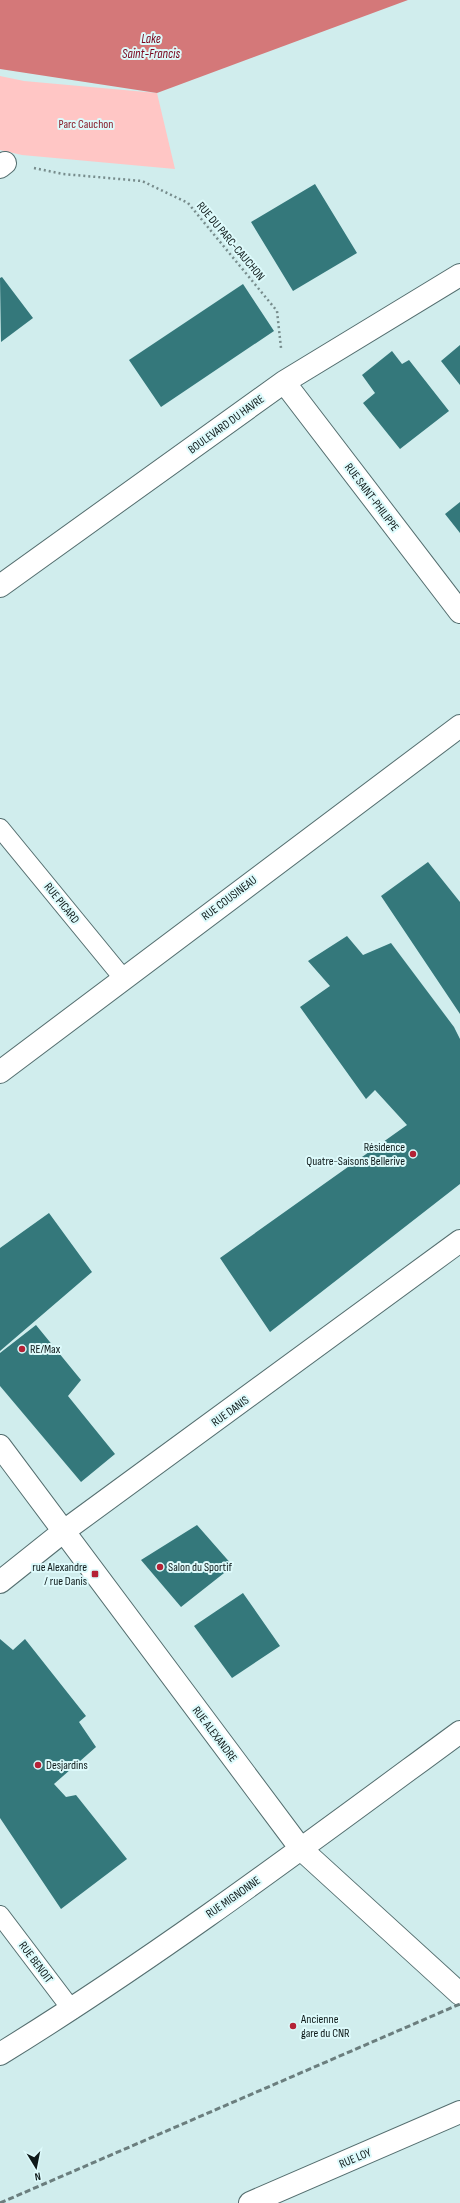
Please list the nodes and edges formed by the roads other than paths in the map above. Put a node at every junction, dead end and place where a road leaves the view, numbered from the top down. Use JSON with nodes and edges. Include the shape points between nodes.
{"nodes":[{"id":1,"x":460,"y":274,"type":"edge"},
{"id":2,"x":284,"y":382,"type":"junction"},
{"id":3,"x":0,"y":586,"type":"edge"},
{"id":4,"x":460,"y":612,"type":"edge"},
{"id":5,"x":460,"y":726,"type":"edge"},
{"id":6,"x":0,"y":828,"type":"edge"},
{"id":7,"x":123,"y":978,"type":"junction"},
{"id":8,"x":0,"y":1072,"type":"edge"},
{"id":9,"x":460,"y":1241,"type":"edge"},
{"id":10,"x":0,"y":1446,"type":"edge"},
{"id":11,"x":64,"y":1532,"type":"junction"},
{"id":12,"x":0,"y":1582,"type":"edge"},
{"id":13,"x":460,"y":1732,"type":"edge"},
{"id":14,"x":301,"y":1849,"type":"junction"},
{"id":15,"x":0,"y":1915,"type":"edge"},
{"id":16,"x":460,"y":1994,"type":"edge"},
{"id":17,"x":72,"y":2010,"type":"junction"},
{"id":18,"x":0,"y":2054,"type":"edge"},
{"id":19,"x":460,"y":2112,"type":"edge"},
{"id":20,"x":250,"y":2203,"type":"edge"}],
"edges":[{"from":1,"to":2,"type":"street","name":"BOULEVARD DU HAVRE"},
{"from":2,"to":3,"type":"street","name":"BOULEVARD DU HAVRE"},
{"from":2,"to":4,"type":"street","name":"RUE SAINT-PHILIPPE"},
{"from":5,"to":7,"type":"street","name":"RUE COUSINEAU"},
{"from":6,"to":7,"type":"lane","name":"RUE PICARD"},
{"from":7,"to":8,"type":"street","name":"RUE COUSINEAU"},
{"from":9,"to":11,"type":"street","name":"RUE DANIS"},
{"from":10,"to":11,"type":"street","name":"RUE ALEXANDRE"},
{"from":11,"to":12,"type":"street","name":"RUE DANIS"},
{"from":11,"to":14,"type":"street","name":"RUE ALEXANDRE"},
{"from":13,"to":14,"type":"street","name":"RUE MIGNONNE"},
{"from":14,"to":16,"type":"street","name":"RUE ALEXANDRE"},
{"from":14,"to":17,"type":"street","name":"RUE MIGNONNE"},
{"from":15,"to":17,"type":"lane","name":"RUE BENOIT"},
{"from":17,"to":18,"type":"street","name":"RUE MIGNONNE"},
{"from":19,"to":20,"type":"street","name":"RUE LOY"}]}
